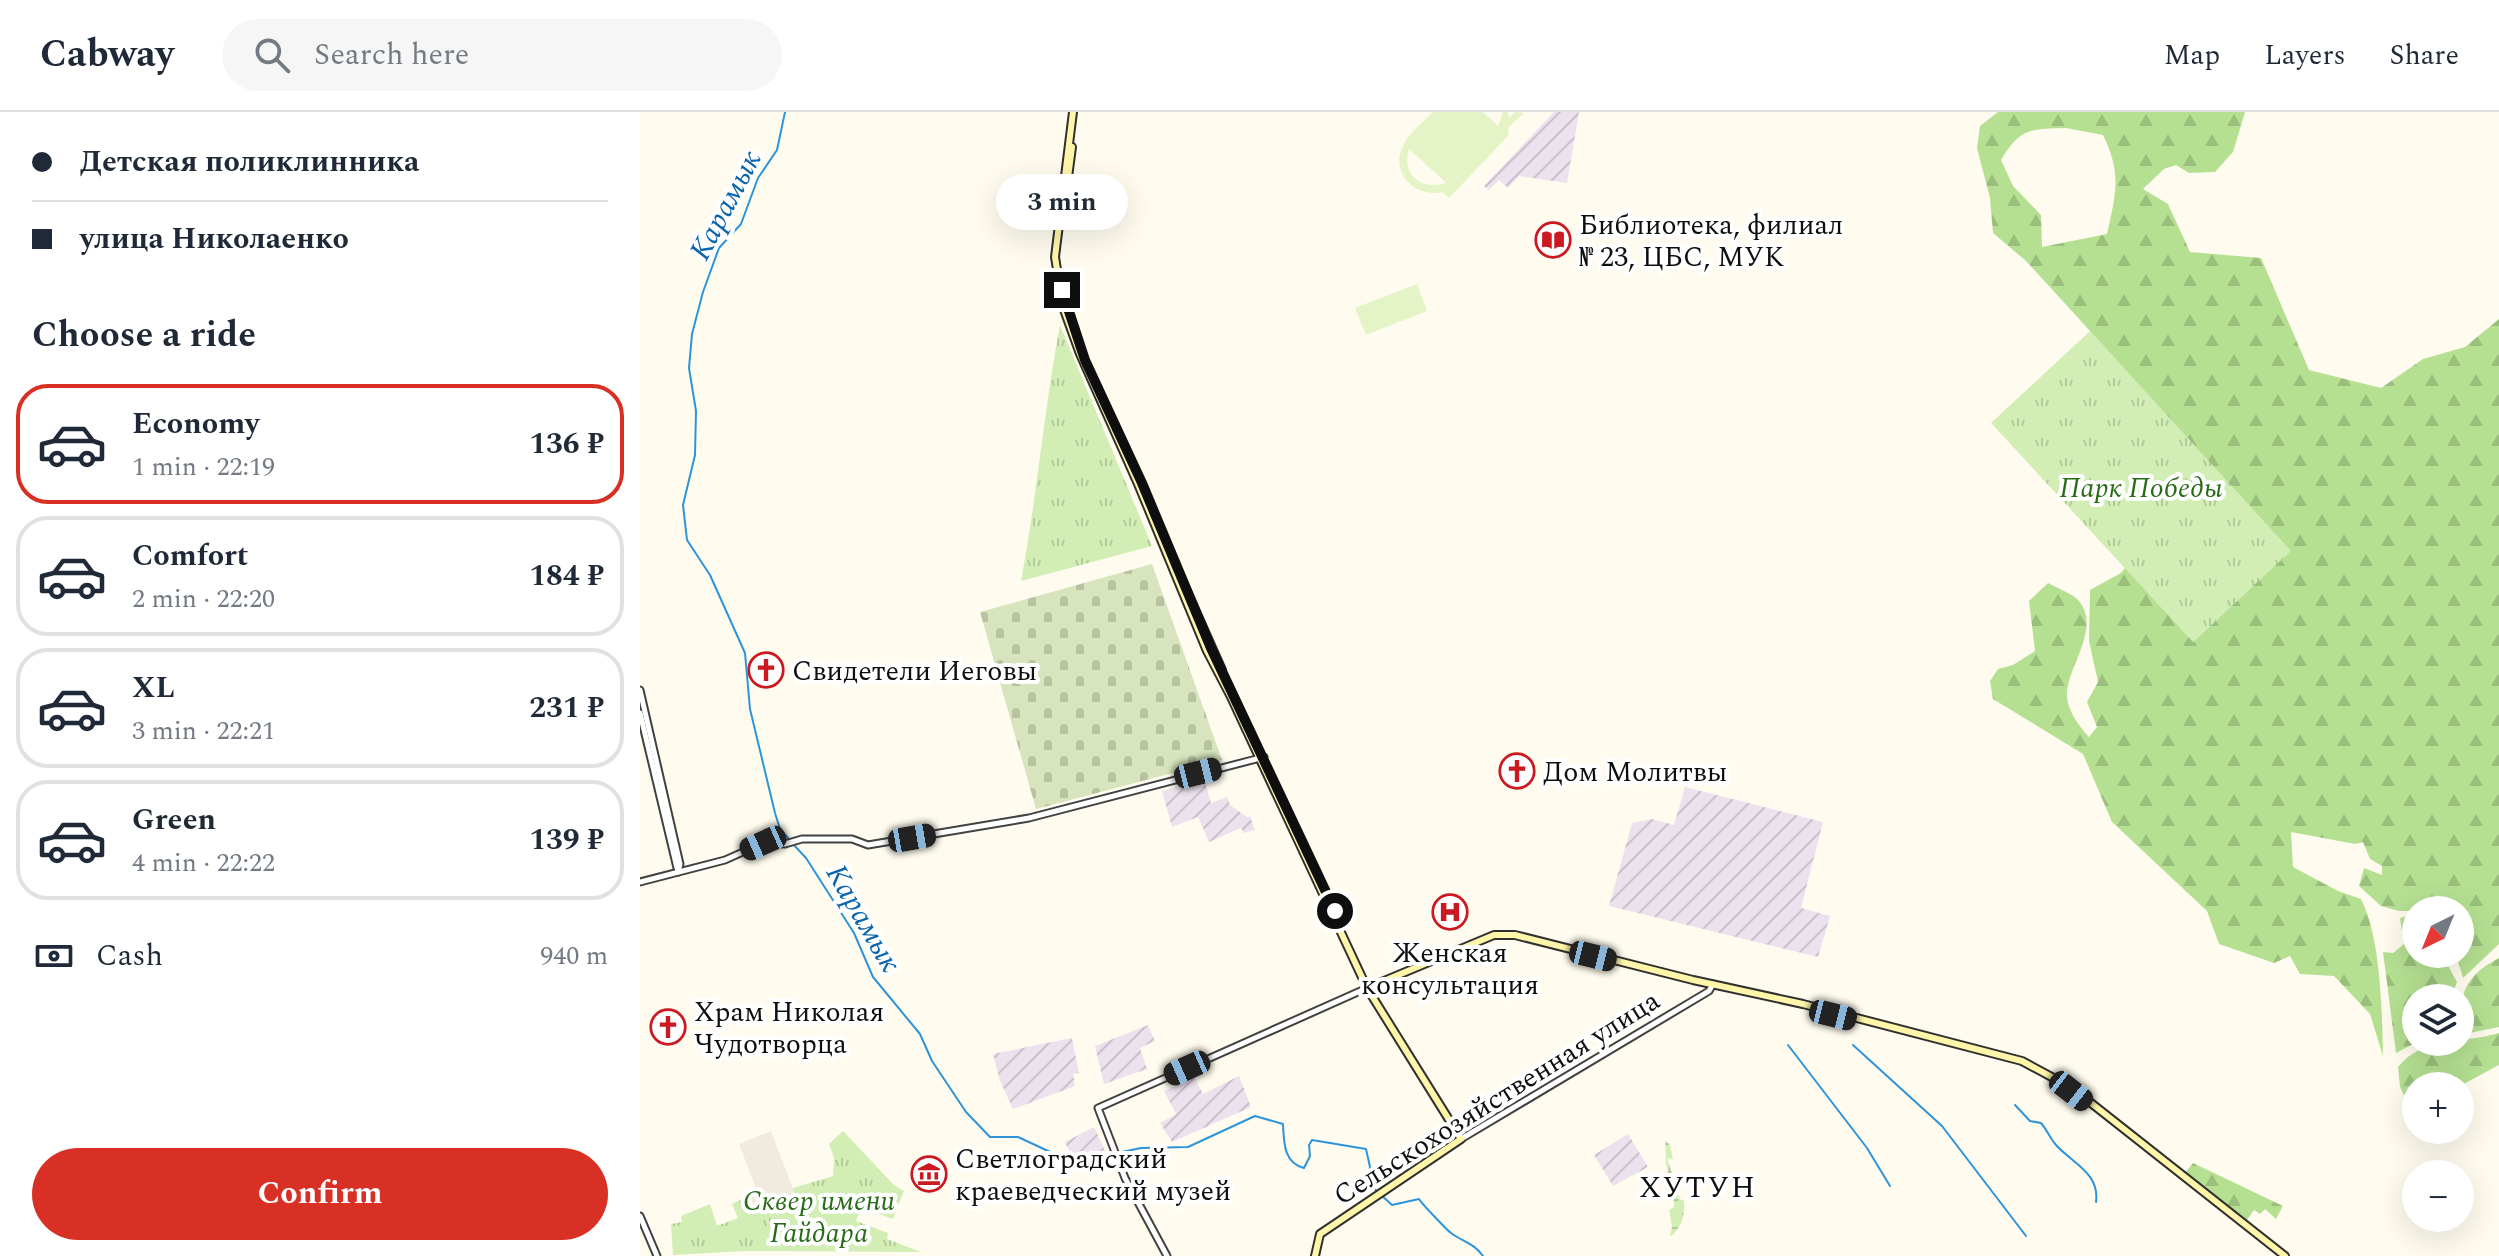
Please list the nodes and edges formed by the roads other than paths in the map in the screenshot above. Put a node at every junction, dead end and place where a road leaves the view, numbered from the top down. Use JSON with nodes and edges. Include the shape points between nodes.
{"nodes":[{"id":1,"x":1076,"y":112,"type":"edge"},
{"id":2,"x":640,"y":690,"type":"edge"},
{"id":3,"x":640,"y":713,"type":"edge"},
{"id":4,"x":1262,"y":758,"type":"junction"},
{"id":5,"x":678,"y":872,"type":"junction"},
{"id":6,"x":640,"y":882,"type":"edge"},
{"id":7,"x":1712,"y":985,"type":"junction"},
{"id":8,"x":1368,"y":990,"type":"junction"},
{"id":9,"x":1461,"y":1139,"type":"junction"},
{"id":10,"x":640,"y":1216,"type":"edge"},
{"id":11,"x":657,"y":1256,"type":"edge"},
{"id":12,"x":1167,"y":1256,"type":"edge"},
{"id":13,"x":1315,"y":1256,"type":"edge"},
{"id":14,"x":2283,"y":1256,"type":"edge"}],
"edges":[{"from":1,"to":4,"type":"main road","via":[[1058,258],[1062,290],[1085,360]]},
{"from":1,"to":4,"type":"main road","via":[[1055,257],[1063,307],[1207,651]]},
{"from":2,"to":5,"type":"street"},
{"from":3,"to":5,"type":"street"},
{"from":4,"to":5,"type":"street","via":[[1029,818],[868,845],[852,839],[763,843]]},
{"from":4,"to":8,"type":"main road"},
{"from":5,"to":6,"type":"street"},
{"from":7,"to":8,"type":"main road","via":[[1515,935],[1494,935]]},
{"from":7,"to":9,"type":"street","name":"Сельскохозяйственная улица"},
{"from":7,"to":14,"type":"main road","via":[[2022,1064],[2071,1091]]},
{"from":7,"to":14,"type":"main road","via":[[2022,1061],[2072,1088]]},
{"from":8,"to":9,"type":"main road"},
{"from":8,"to":12,"type":"street","via":[[1098,1108],[1125,1178]]},
{"from":9,"to":13,"type":"main road","name":"Сельскохозяйственная улица","via":[[1320,1234]]},
{"from":10,"to":11,"type":"street"}]}
